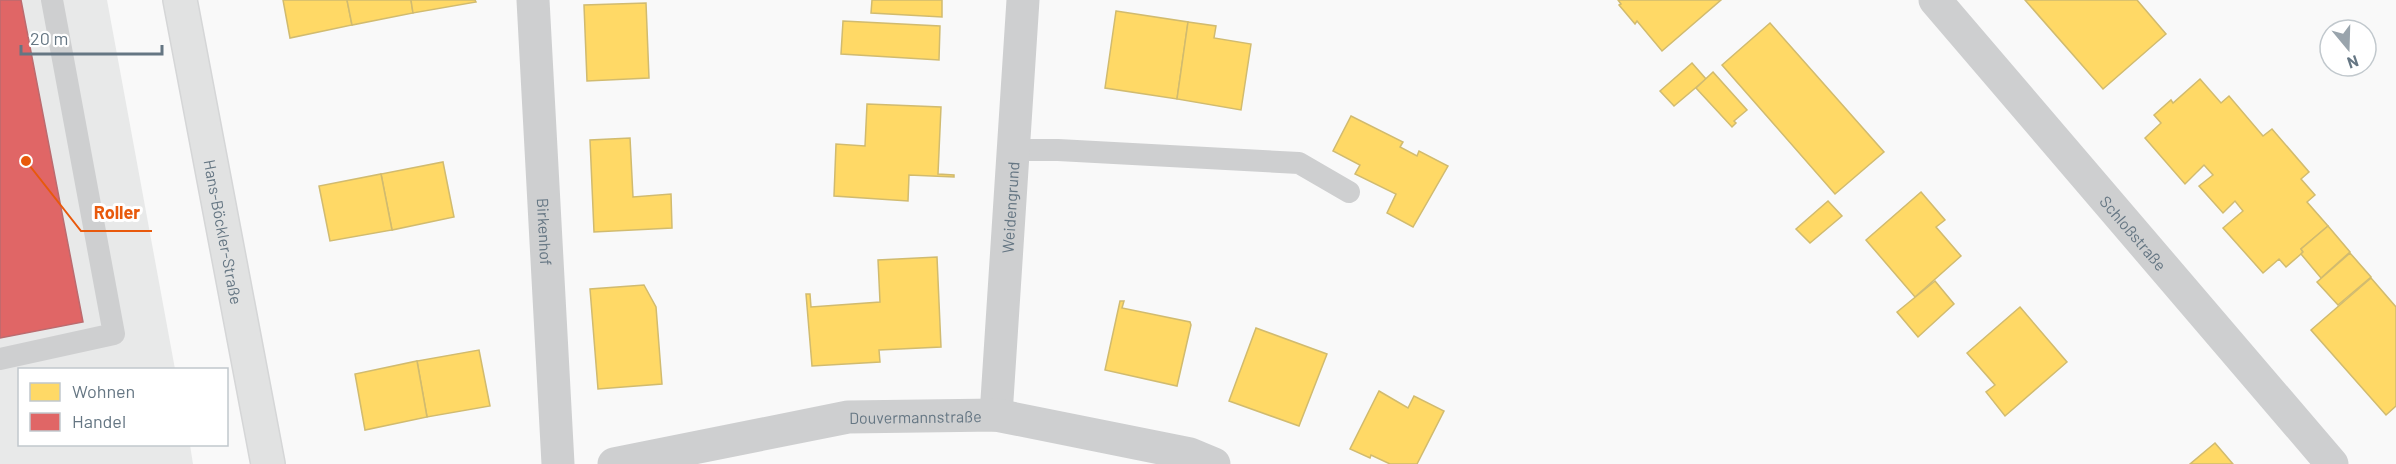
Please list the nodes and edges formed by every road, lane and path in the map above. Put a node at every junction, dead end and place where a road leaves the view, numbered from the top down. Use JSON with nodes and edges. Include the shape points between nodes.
{"nodes":[{"id":1,"x":52,"y":0,"type":"edge"},
{"id":2,"x":180,"y":0,"type":"edge"},
{"id":3,"x":533,"y":0,"type":"edge"},
{"id":4,"x":1023,"y":0,"type":"edge"},
{"id":5,"x":1935,"y":0,"type":"edge"},
{"id":6,"x":1013,"y":150,"type":"junction"},
{"id":7,"x":1349,"y":192,"type":"dead end"},
{"id":8,"x":0,"y":358,"type":"edge"},
{"id":9,"x":996,"y":415,"type":"junction"},
{"id":10,"x":268,"y":464,"type":"edge"},
{"id":11,"x":558,"y":464,"type":"edge"},
{"id":12,"x":614,"y":464,"type":"edge"},
{"id":13,"x":1214,"y":464,"type":"edge"},
{"id":14,"x":2332,"y":464,"type":"edge"}],
"edges":[{"from":1,"to":8,"type":"lane","via":[[114,334]]},
{"from":2,"to":10,"type":"main road","name":"Hans-Böckler-Straße"},
{"from":3,"to":11,"type":"street","name":"Birkenhof"},
{"from":4,"to":6,"type":"street","name":"Weidengrund"},
{"from":5,"to":14,"type":"street","name":"Schloßstraße"},
{"from":6,"to":7,"type":"lane","via":[[1299,163]]},
{"from":6,"to":9,"type":"street","name":"Weidengrund"},
{"from":9,"to":12,"type":"street","name":"Douvermannstraße","via":[[848,417]]},
{"from":9,"to":13,"type":"street","name":"Douvermannstraße","via":[[1190,454]]}]}
